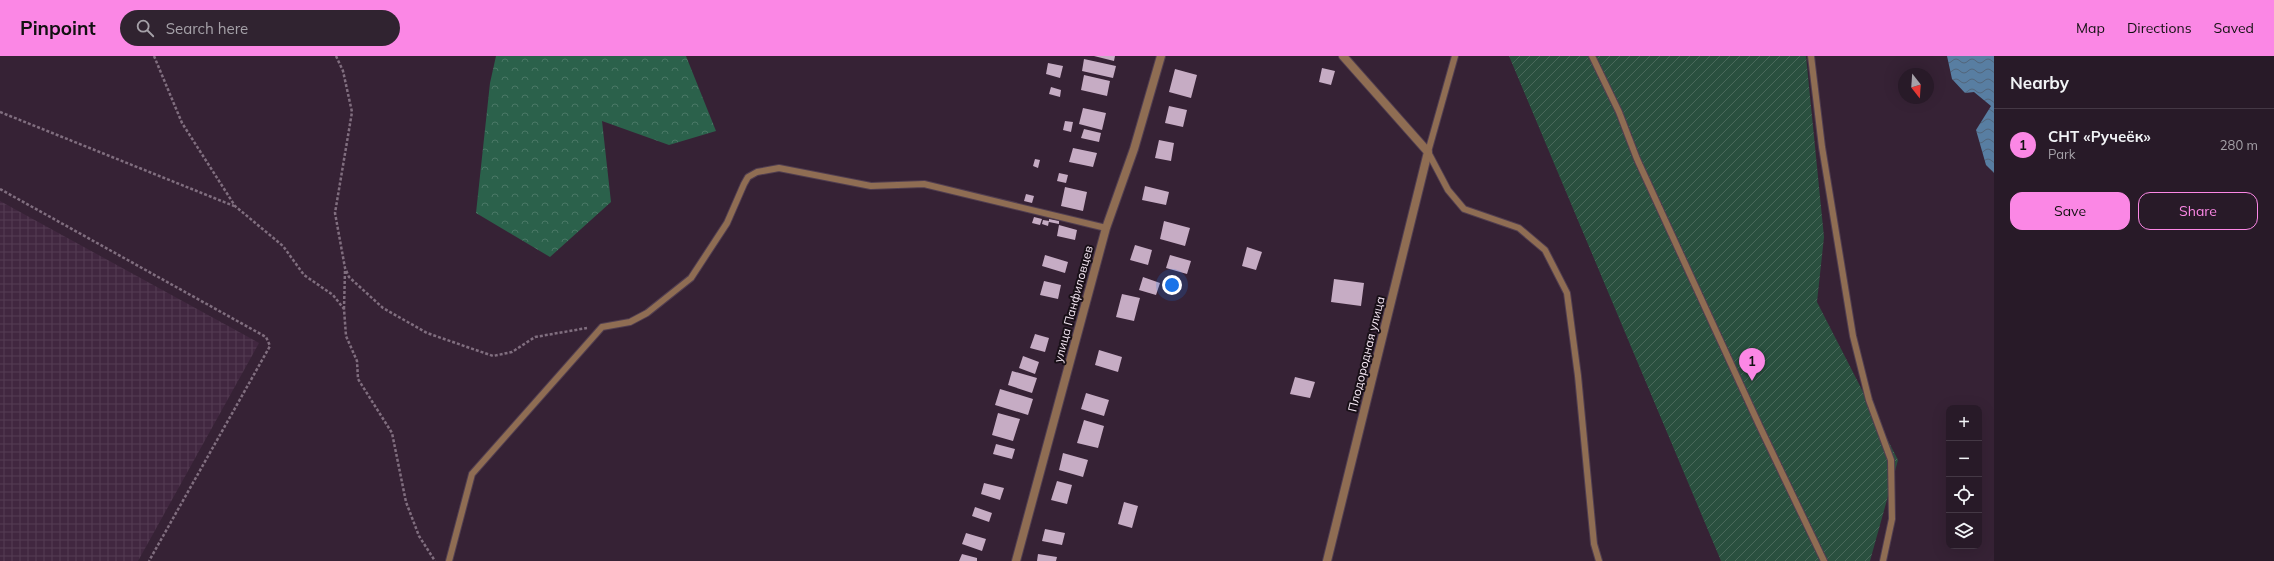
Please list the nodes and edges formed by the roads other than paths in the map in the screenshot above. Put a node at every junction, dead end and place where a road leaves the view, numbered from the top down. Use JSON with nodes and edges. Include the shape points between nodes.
{"nodes":[{"id":1,"x":1162,"y":56,"type":"edge"},
{"id":2,"x":1343,"y":56,"type":"edge"},
{"id":3,"x":1455,"y":56,"type":"edge"},
{"id":4,"x":1592,"y":56,"type":"edge"},
{"id":5,"x":1810,"y":56,"type":"edge"},
{"id":6,"x":1428,"y":152,"type":"junction"},
{"id":7,"x":1106,"y":228,"type":"junction"},
{"id":8,"x":449,"y":561,"type":"edge"},
{"id":9,"x":1016,"y":561,"type":"edge"},
{"id":10,"x":1327,"y":561,"type":"edge"},
{"id":11,"x":1599,"y":561,"type":"edge"},
{"id":12,"x":1824,"y":561,"type":"edge"},
{"id":13,"x":1883,"y":561,"type":"edge"}],
"edges":[{"from":1,"to":7,"type":"street","name":"улица Панфиловцев","via":[[1134,149]]},
{"from":2,"to":6,"type":"street"},
{"from":3,"to":6,"type":"lane"},
{"from":4,"to":12,"type":"lane","via":[[1620,112],[1638,159],[1760,427]]},
{"from":5,"to":13,"type":"lane","via":[[1853,336],[1869,400],[1891,460],[1892,519]]},
{"from":6,"to":10,"type":"street","name":"Плодородная улица"},
{"from":6,"to":11,"type":"lane","via":[[1448,190],[1464,209],[1519,228],[1545,250],[1567,293],[1578,376],[1594,544]]},
{"from":7,"to":8,"type":"lane","via":[[924,184],[871,186],[779,168],[757,172],[744,184],[727,223],[691,278],[647,313],[630,322],[602,326],[472,474]]},
{"from":7,"to":9,"type":"street","name":"улица Панфиловцев"}]}
